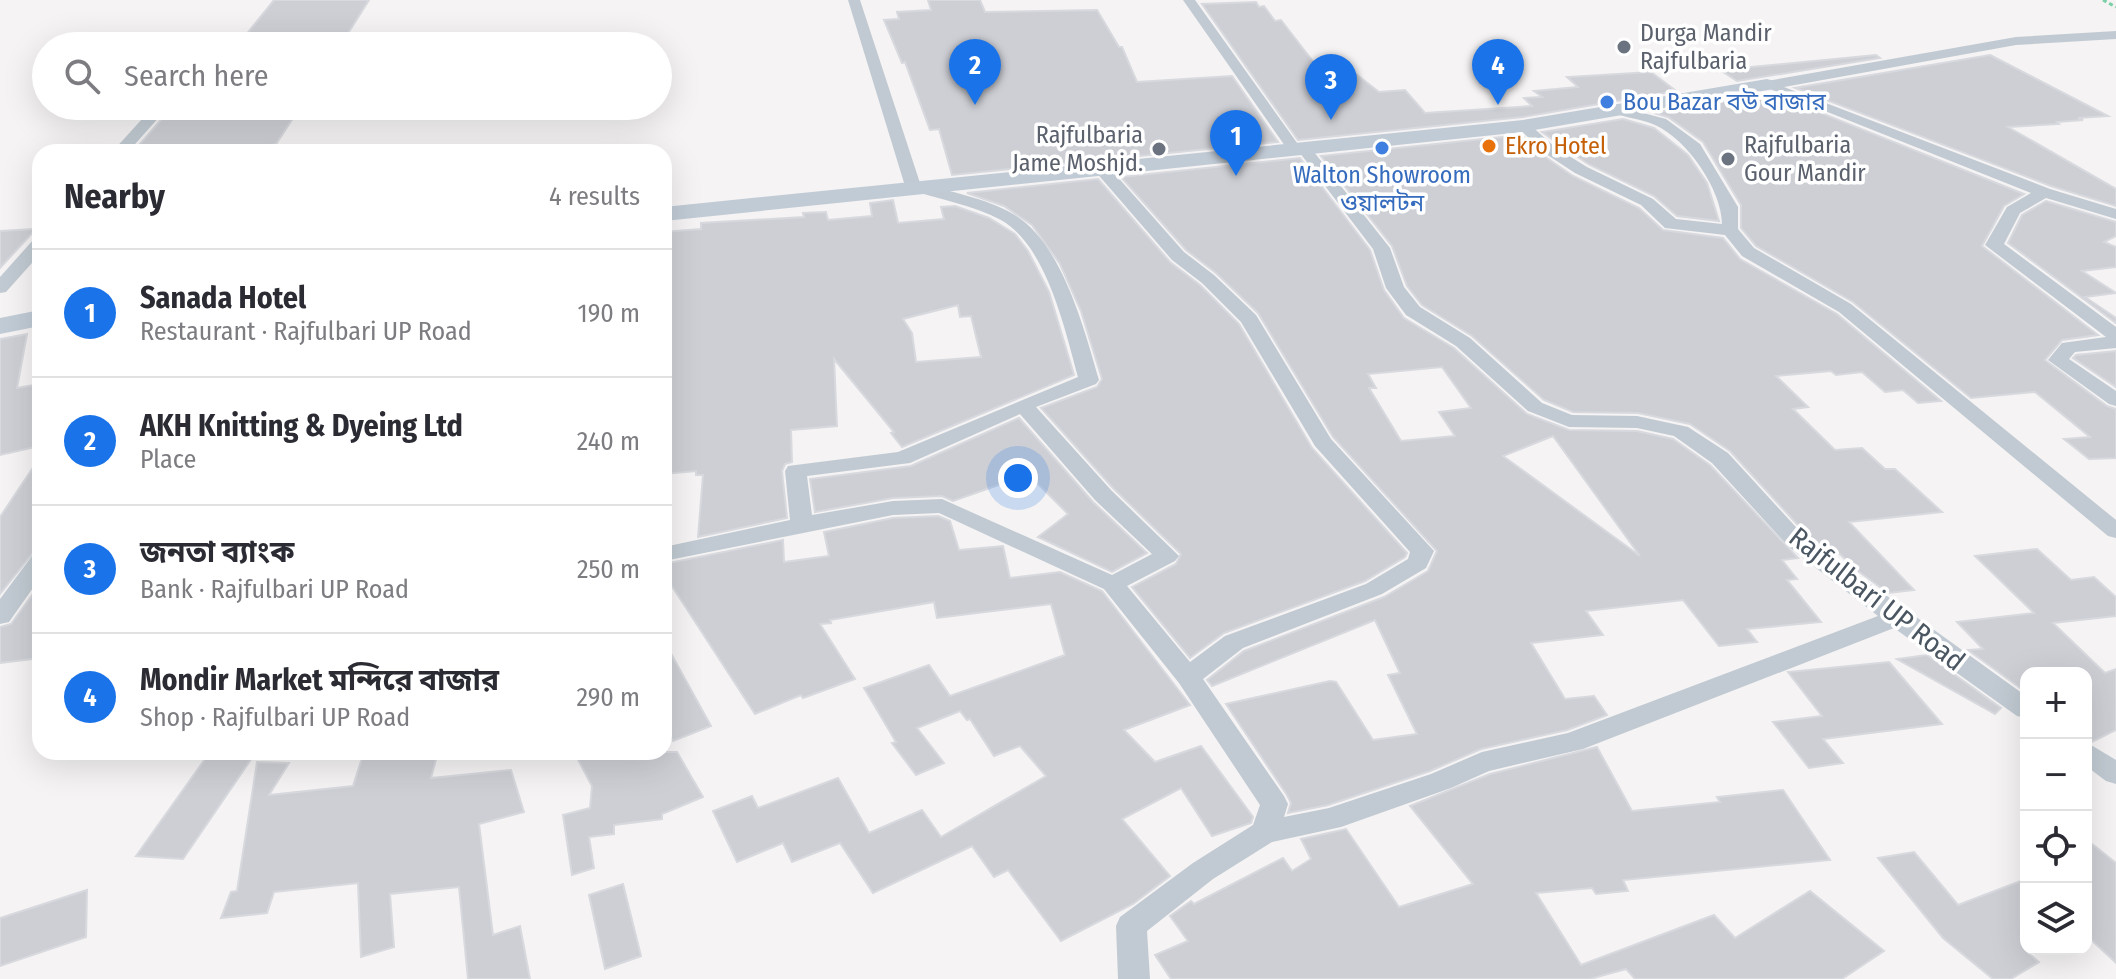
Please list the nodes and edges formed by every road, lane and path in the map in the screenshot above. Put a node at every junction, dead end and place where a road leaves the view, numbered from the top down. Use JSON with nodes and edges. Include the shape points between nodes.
{"nodes":[{"id":1,"x":854,"y":0,"type":"edge"},
{"id":2,"x":1189,"y":0,"type":"edge"},
{"id":3,"x":2103,"y":0,"type":"edge"},
{"id":4,"x":2116,"y":7,"type":"edge"},
{"id":5,"x":2116,"y":35,"type":"edge"},
{"id":6,"x":1767,"y":85,"type":"junction"},
{"id":7,"x":1624,"y":112,"type":"junction"},
{"id":8,"x":149,"y":120,"type":"edge"},
{"id":9,"x":1523,"y":126,"type":"junction"},
{"id":10,"x":127,"y":144,"type":"edge"},
{"id":11,"x":1300,"y":150,"type":"junction"},
{"id":12,"x":1101,"y":168,"type":"junction"},
{"id":13,"x":913,"y":186,"type":"junction"},
{"id":14,"x":2044,"y":192,"type":"junction"},
{"id":15,"x":672,"y":213,"type":"edge"},
{"id":16,"x":2116,"y":214,"type":"edge"},
{"id":17,"x":1730,"y":230,"type":"junction"},
{"id":18,"x":32,"y":252,"type":"edge"},
{"id":19,"x":0,"y":288,"type":"edge"},
{"id":20,"x":32,"y":320,"type":"edge"},
{"id":21,"x":0,"y":326,"type":"edge"},
{"id":22,"x":2116,"y":336,"type":"edge"},
{"id":23,"x":2116,"y":342,"type":"edge"},
{"id":24,"x":2116,"y":400,"type":"edge"},
{"id":25,"x":1023,"y":405,"type":"junction"},
{"id":26,"x":802,"y":524,"type":"junction"},
{"id":27,"x":2116,"y":531,"type":"edge"},
{"id":28,"x":672,"y":552,"type":"edge"},
{"id":29,"x":32,"y":572,"type":"edge"},
{"id":30,"x":1112,"y":584,"type":"junction"},
{"id":31,"x":0,"y":616,"type":"edge"},
{"id":32,"x":1897,"y":618,"type":"junction"},
{"id":33,"x":1188,"y":677,"type":"junction"},
{"id":34,"x":2020,"y":705,"type":"edge"},
{"id":35,"x":2092,"y":756,"type":"edge"},
{"id":36,"x":2116,"y":774,"type":"edge"},
{"id":37,"x":1265,"y":832,"type":"junction"},
{"id":38,"x":1134,"y":979,"type":"edge"}],
"edges":[{"from":1,"to":13,"type":"street"},
{"from":2,"to":11,"type":"street","name":"Rajfulbari UP Road"},
{"from":3,"to":4,"type":"path"},
{"from":5,"to":6,"type":"street","via":[[2016,41]]},
{"from":6,"to":7,"type":"street"},
{"from":6,"to":14,"type":"street"},
{"from":7,"to":9,"type":"street"},
{"from":7,"to":17,"type":"street","via":[[1661,122],[1695,147],[1730,207]]},
{"from":8,"to":10,"type":"street"},
{"from":9,"to":11,"type":"street"},
{"from":9,"to":17,"type":"street","via":[[1551,151],[1647,202],[1671,224]]},
{"from":11,"to":12,"type":"street"},
{"from":11,"to":32,"type":"street","name":"Rajfulbari UP Road","via":[[1381,248],[1395,288],[1413,311],[1463,342],[1535,407],[1569,421],[1637,422],[1681,431],[1720,458],[1797,542]]},
{"from":12,"to":13,"type":"street"},
{"from":12,"to":33,"type":"street","via":[[1178,256],[1249,319],[1322,442],[1422,551],[1418,563],[1374,589],[1234,642]]},
{"from":13,"to":15,"type":"street"},
{"from":13,"to":25,"type":"street","via":[[1010,218],[1043,254],[1074,327],[1089,380]]},
{"from":14,"to":16,"type":"street"},
{"from":14,"to":22,"type":"street","via":[[2013,210],[1994,245]]},
{"from":17,"to":27,"type":"street","via":[[1748,252],[1845,308]]},
{"from":18,"to":19,"type":"street"},
{"from":20,"to":21,"type":"street"},
{"from":23,"to":24,"type":"street","via":[[2069,347],[2058,360]]},
{"from":25,"to":26,"type":"street","via":[[902,458],[796,471]]},
{"from":25,"to":30,"type":"street","via":[[1103,495],[1167,556]]},
{"from":26,"to":28,"type":"street"},
{"from":26,"to":30,"type":"street","via":[[893,508],[942,506]]},
{"from":29,"to":31,"type":"street"},
{"from":30,"to":33,"type":"street"},
{"from":32,"to":34,"type":"street","name":"Rajfulbari UP Road"},
{"from":32,"to":37,"type":"street","via":[[1573,742],[1482,762],[1331,819]]},
{"from":33,"to":37,"type":"street","via":[[1274,804]]},
{"from":35,"to":36,"type":"street"},
{"from":37,"to":38,"type":"street","via":[[1131,926]]}]}
